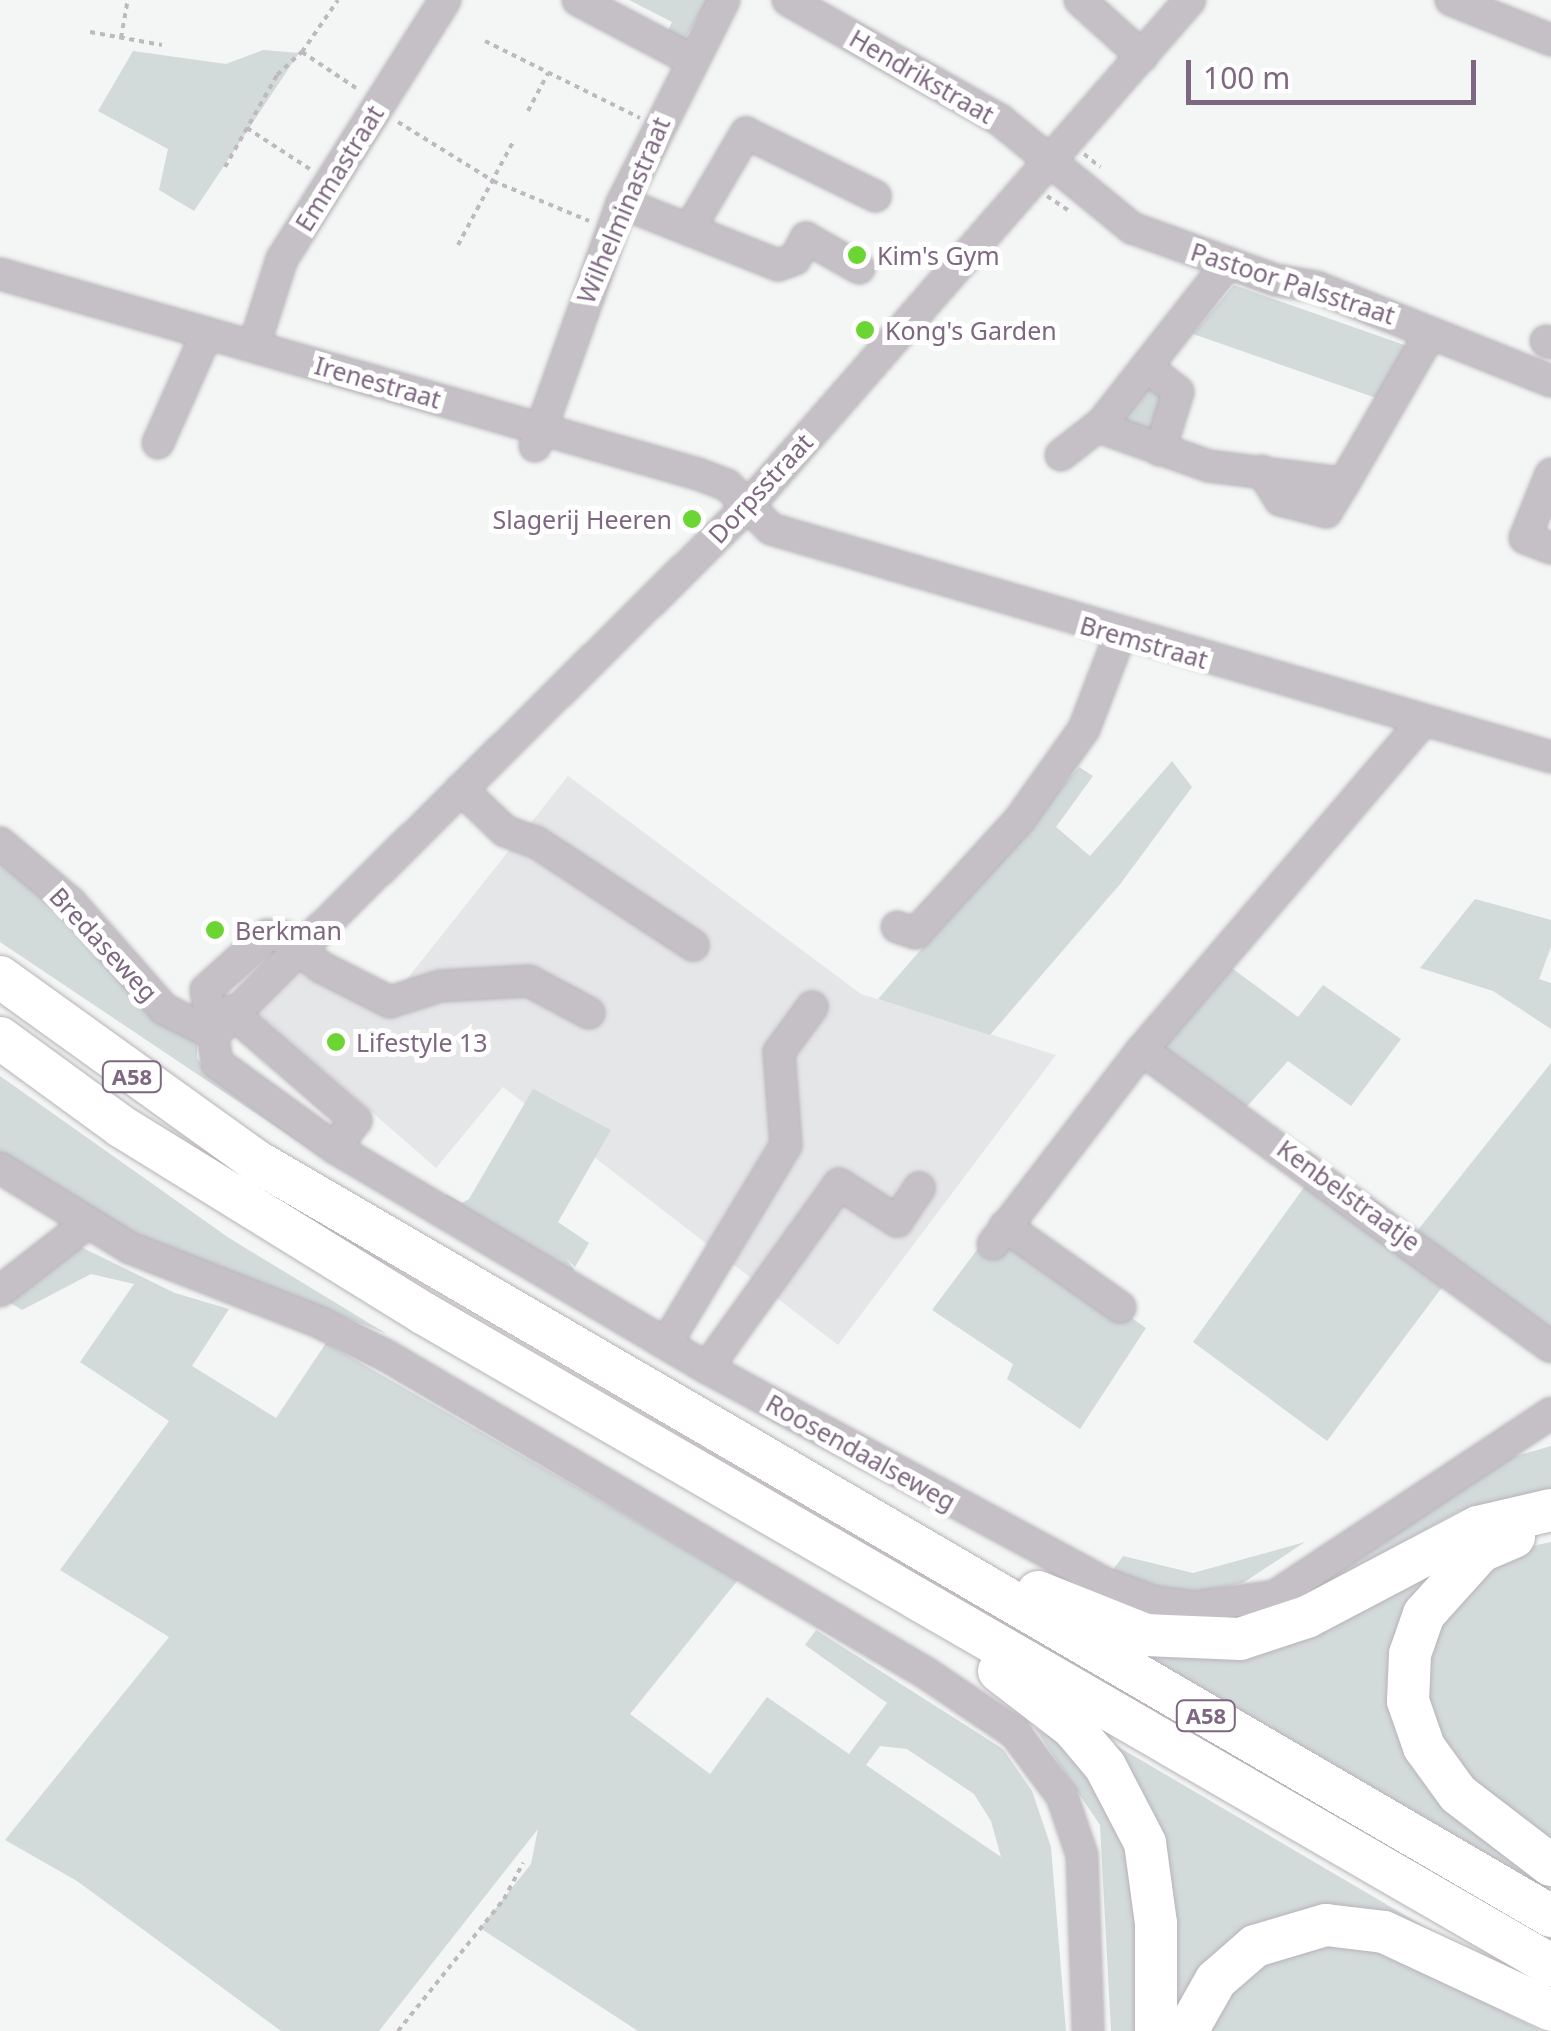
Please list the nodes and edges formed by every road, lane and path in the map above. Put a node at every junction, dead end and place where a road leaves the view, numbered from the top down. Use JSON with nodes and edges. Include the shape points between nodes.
{"nodes":[{"id":1,"x":128,"y":0,"type":"edge"},
{"id":2,"x":338,"y":0,"type":"edge"},
{"id":3,"x":445,"y":0,"type":"edge"},
{"id":4,"x":578,"y":0,"type":"edge"},
{"id":5,"x":724,"y":0,"type":"edge"},
{"id":6,"x":788,"y":0,"type":"edge"},
{"id":7,"x":1080,"y":0,"type":"edge"},
{"id":8,"x":1190,"y":0,"type":"edge"},
{"id":9,"x":1451,"y":0,"type":"edge"},
{"id":10,"x":90,"y":32,"type":"dead end"},
{"id":11,"x":121,"y":38,"type":"junction"},
{"id":12,"x":1551,"y":40,"type":"edge"},
{"id":13,"x":485,"y":41,"type":"dead end"},
{"id":14,"x":162,"y":45,"type":"dead end"},
{"id":15,"x":302,"y":52,"type":"junction"},
{"id":16,"x":1142,"y":56,"type":"junction"},
{"id":17,"x":690,"y":58,"type":"junction"},
{"id":18,"x":548,"y":72,"type":"junction"},
{"id":19,"x":379,"y":106,"type":"junction"},
{"id":20,"x":528,"y":111,"type":"dead end"},
{"id":21,"x":658,"y":127,"type":"junction"},
{"id":22,"x":247,"y":128,"type":"junction"},
{"id":23,"x":514,"y":140,"type":"dead end"},
{"id":24,"x":1051,"y":160,"type":"junction"},
{"id":25,"x":225,"y":167,"type":"dead end"},
{"id":26,"x":493,"y":181,"type":"junction"},
{"id":27,"x":330,"y":182,"type":"junction"},
{"id":28,"x":875,"y":196,"type":"dead end"},
{"id":29,"x":616,"y":216,"type":"junction"},
{"id":30,"x":689,"y":230,"type":"junction"},
{"id":31,"x":458,"y":245,"type":"dead end"},
{"id":32,"x":1228,"y":263,"type":"junction"},
{"id":33,"x":858,"y":268,"type":"dead end"},
{"id":34,"x":0,"y":274,"type":"edge"},
{"id":35,"x":207,"y":333,"type":"junction"},
{"id":36,"x":1430,"y":334,"type":"junction"},
{"id":37,"x":270,"y":357,"type":"junction"},
{"id":38,"x":1149,"y":369,"type":"junction"},
{"id":39,"x":1551,"y":381,"type":"edge"},
{"id":40,"x":1102,"y":423,"type":"junction"},
{"id":41,"x":538,"y":437,"type":"junction"},
{"id":42,"x":158,"y":443,"type":"dead end"},
{"id":43,"x":1160,"y":450,"type":"junction"},
{"id":44,"x":1061,"y":455,"type":"dead end"},
{"id":45,"x":1551,"y":474,"type":"edge"},
{"id":46,"x":749,"y":505,"type":"junction"},
{"id":47,"x":1551,"y":548,"type":"edge"},
{"id":48,"x":1120,"y":635,"type":"junction"},
{"id":49,"x":1422,"y":722,"type":"junction"},
{"id":50,"x":1551,"y":756,"type":"edge"},
{"id":51,"x":461,"y":789,"type":"junction"},
{"id":52,"x":0,"y":843,"type":"edge"},
{"id":53,"x":897,"y":927,"type":"dead end"},
{"id":54,"x":693,"y":945,"type":"dead end"},
{"id":55,"x":300,"y":947,"type":"junction"},
{"id":56,"x":0,"y":977,"type":"edge"},
{"id":57,"x":812,"y":1007,"type":"dead end"},
{"id":58,"x":588,"y":1012,"type":"dead end"},
{"id":59,"x":222,"y":1022,"type":"junction"},
{"id":60,"x":0,"y":1038,"type":"edge"},
{"id":61,"x":1142,"y":1050,"type":"junction"},
{"id":62,"x":336,"y":1148,"type":"junction"},
{"id":63,"x":0,"y":1168,"type":"edge"},
{"id":64,"x":919,"y":1188,"type":"dead end"},
{"id":65,"x":86,"y":1224,"type":"junction"},
{"id":66,"x":0,"y":1291,"type":"edge"},
{"id":67,"x":1120,"y":1307,"type":"dead end"},
{"id":68,"x":666,"y":1344,"type":"junction"},
{"id":69,"x":1551,"y":1347,"type":"edge"},
{"id":70,"x":707,"y":1368,"type":"junction"},
{"id":71,"x":1551,"y":1412,"type":"edge"},
{"id":72,"x":1551,"y":1510,"type":"edge"},
{"id":73,"x":861,"y":1516,"type":"junction"},
{"id":74,"x":1551,"y":1532,"type":"edge"},
{"id":75,"x":868,"y":1570,"type":"junction"},
{"id":76,"x":523,"y":1863,"type":"dead end"},
{"id":77,"x":1551,"y":1865,"type":"edge"},
{"id":78,"x":1551,"y":1916,"type":"edge"},
{"id":79,"x":1551,"y":1965,"type":"edge"},
{"id":80,"x":1551,"y":2010,"type":"edge"},
{"id":81,"x":398,"y":2031,"type":"edge"},
{"id":82,"x":1088,"y":2031,"type":"edge"},
{"id":83,"x":1156,"y":2031,"type":"edge"},
{"id":84,"x":1186,"y":2031,"type":"edge"}],
"edges":[{"from":1,"to":11,"type":"path"},
{"from":2,"to":15,"type":"path"},
{"from":3,"to":19,"type":"street","name":"Emmastraat"},
{"from":4,"to":17,"type":"street"},
{"from":5,"to":17,"type":"street","name":"Wilhelminastraat"},
{"from":6,"to":24,"type":"street","name":"Hendrikstraat","via":[[1000,120]]},
{"from":7,"to":16,"type":"street"},
{"from":8,"to":16,"type":"street","name":"Dorpsstraat"},
{"from":9,"to":12,"type":"street"},
{"from":10,"to":11,"type":"path"},
{"from":11,"to":14,"type":"path"},
{"from":13,"to":18,"type":"path"},
{"from":15,"to":19,"type":"path"},
{"from":15,"to":22,"type":"path","via":[[277,75]]},
{"from":16,"to":24,"type":"street","name":"Dorpsstraat"},
{"from":17,"to":21,"type":"street","name":"Wilhelminastraat"},
{"from":18,"to":20,"type":"path"},
{"from":18,"to":21,"type":"path"},
{"from":19,"to":26,"type":"path"},
{"from":19,"to":27,"type":"street","name":"Emmastraat"},
{"from":21,"to":29,"type":"street","name":"Wilhelminastraat"},
{"from":22,"to":25,"type":"path"},
{"from":22,"to":27,"type":"path"},
{"from":23,"to":26,"type":"path"},
{"from":24,"to":32,"type":"street","name":"Pastoor Palsstraat","via":[[1132,228]]},
{"from":24,"to":46,"type":"street","name":"Dorpsstraat"},
{"from":26,"to":29,"type":"path"},
{"from":26,"to":31,"type":"path"},
{"from":27,"to":37,"type":"street","name":"Emmastraat","via":[[282,259]]},
{"from":28,"to":30,"type":"street","via":[[746,133]]},
{"from":29,"to":30,"type":"street"},
{"from":29,"to":41,"type":"street","name":"Wilhelminastraat"},
{"from":30,"to":33,"type":"street","via":[[778,265],[795,259],[806,238]]},
{"from":32,"to":36,"type":"street","name":"Pastoor Palsstraat","via":[[1316,287]]},
{"from":32,"to":38,"type":"street"},
{"from":34,"to":35,"type":"street","name":"Irenestraat"},
{"from":35,"to":37,"type":"street","name":"Irenestraat"},
{"from":35,"to":42,"type":"street"},
{"from":36,"to":39,"type":"street","name":"Pastoor Palsstraat"},
{"from":36,"to":43,"type":"street","via":[[1326,512],[1280,500],[1262,472],[1208,466]]},
{"from":37,"to":41,"type":"street","name":"Irenestraat"},
{"from":38,"to":40,"type":"street"},
{"from":38,"to":43,"type":"street","via":[[1178,392]]},
{"from":40,"to":43,"type":"street"},
{"from":40,"to":44,"type":"street"},
{"from":41,"to":46,"type":"street","name":"Irenestraat","via":[[698,474],[727,485]]},
{"from":45,"to":47,"type":"street","via":[[1526,538]]},
{"from":46,"to":48,"type":"street","name":"Bremstraat","via":[[771,529]]},
{"from":46,"to":51,"type":"street","name":"Dorpsstraat"},
{"from":48,"to":49,"type":"street","name":"Bremstraat"},
{"from":48,"to":53,"type":"street","via":[[1084,729],[1020,819],[916,933]]},
{"from":49,"to":50,"type":"street","name":"Bremstraat"},
{"from":49,"to":61,"type":"street"},
{"from":51,"to":54,"type":"street","via":[[505,831],[536,842]]},
{"from":51,"to":55,"type":"street","name":"Dorpsstraat"},
{"from":52,"to":59,"type":"street","name":"Bredaseweg","via":[[70,902],[164,1010]]},
{"from":55,"to":58,"type":"street","via":[[321,966],[390,1002],[440,986],[529,981]]},
{"from":55,"to":59,"type":"street","via":[[267,934],[206,990]]},
{"from":56,"to":73,"type":"highway","number":"A58","via":[[256,1160]]},
{"from":57,"to":68,"type":"street","via":[[778,1052],[786,1145]]},
{"from":59,"to":62,"type":"street","name":"Roosendaalseweg","via":[[212,1052],[227,1074]]},
{"from":59,"to":62,"type":"street","via":[[356,1120]]},
{"from":60,"to":75,"type":"highway","number":"A58","via":[[245,1206]]},
{"from":61,"to":67,"type":"street","via":[[999,1235]]},
{"from":61,"to":69,"type":"street","name":"Kenbelstraatje"},
{"from":62,"to":68,"type":"street","name":"Roosendaalseweg"},
{"from":63,"to":65,"type":"street"},
{"from":64,"to":70,"type":"street","via":[[897,1221],[839,1184]]},
{"from":65,"to":66,"type":"street"},
{"from":65,"to":82,"type":"street","via":[[387,1356],[926,1673],[1014,1733],[1062,1796],[1082,1854]]},
{"from":68,"to":70,"type":"street","name":"Roosendaalseweg"},
{"from":70,"to":71,"type":"street","name":"Roosendaalseweg","via":[[1104,1583],[1193,1608],[1275,1596],[1315,1575]]},
{"from":72,"to":73,"type":"highway","number":"A58","via":[[1478,1527],[1307,1617],[1208,1641],[1146,1635]]},
{"from":73,"to":78,"type":"highway","number":"A58"},
{"from":74,"to":77,"type":"highway","via":[[1481,1551],[1448,1581],[1424,1614],[1410,1654],[1408,1700],[1424,1746],[1458,1794]]},
{"from":75,"to":79,"type":"highway","number":"A58"},
{"from":75,"to":83,"type":"highway","number":"A58","via":[[1072,1727],[1105,1766],[1144,1842],[1156,1923]]},
{"from":76,"to":81,"type":"path","via":[[504,1899]]},
{"from":80,"to":84,"type":"highway","via":[[1384,1932],[1326,1925],[1254,1946],[1216,1980]]}]}
